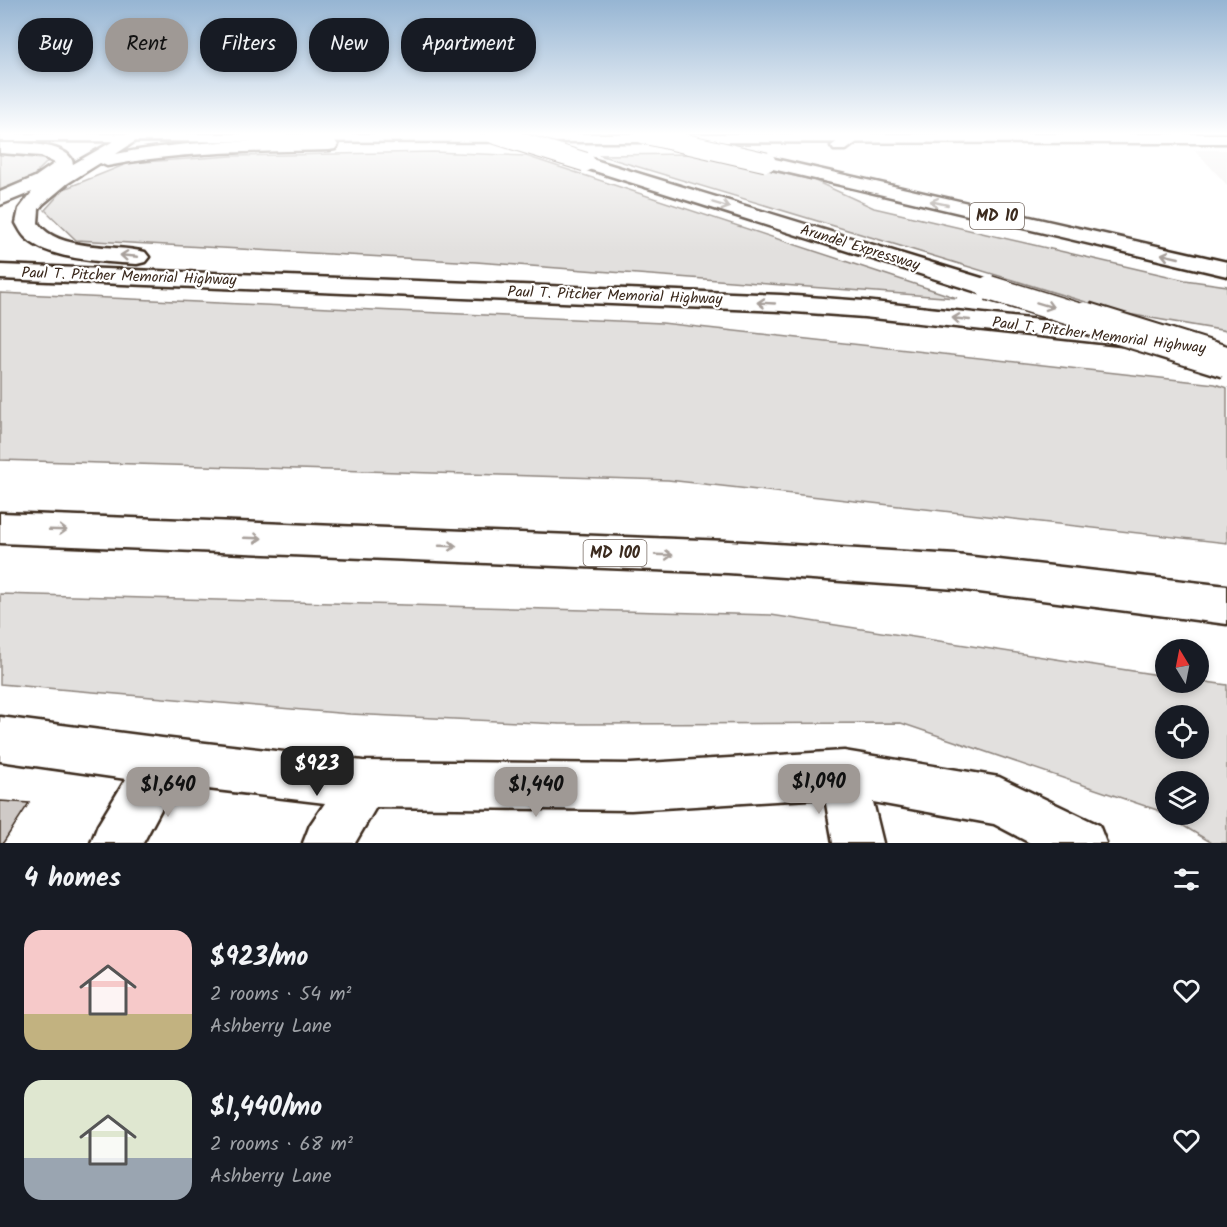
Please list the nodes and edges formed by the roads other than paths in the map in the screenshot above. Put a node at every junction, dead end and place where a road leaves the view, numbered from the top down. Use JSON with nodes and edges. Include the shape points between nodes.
{"nodes":[{"id":1,"x":56,"y":173,"type":"edge"},
{"id":2,"x":64,"y":173,"type":"edge"},
{"id":3,"x":73,"y":173,"type":"edge"},
{"id":4,"x":621,"y":173,"type":"edge"},
{"id":5,"x":814,"y":173,"type":"edge"},
{"id":6,"x":47,"y":183,"type":"junction"},
{"id":7,"x":0,"y":199,"type":"edge"},
{"id":8,"x":1227,"y":270,"type":"edge"},
{"id":9,"x":0,"y":272,"type":"edge"},
{"id":10,"x":647,"y":297,"type":"junction"},
{"id":11,"x":1227,"y":352,"type":"edge"},
{"id":12,"x":1227,"y":362,"type":"edge"},
{"id":13,"x":0,"y":528,"type":"edge"},
{"id":14,"x":1227,"y":605,"type":"edge"},
{"id":15,"x":0,"y":738,"type":"edge"},
{"id":16,"x":162,"y":761,"type":"junction"},
{"id":17,"x":844,"y":774,"type":"junction"},
{"id":18,"x":363,"y":784,"type":"junction"},
{"id":19,"x":116,"y":843,"type":"edge"},
{"id":20,"x":328,"y":843,"type":"edge"},
{"id":21,"x":858,"y":843,"type":"edge"},
{"id":22,"x":1081,"y":843,"type":"edge"}],
"edges":[{"from":1,"to":6,"type":"main road"},
{"from":2,"to":6,"type":"main road"},
{"from":3,"to":6,"type":"main road"},
{"from":4,"to":12,"type":"main road","name":"Arundel Expressway","one_way":true,"bridge":true},
{"from":8,"to":5,"type":"main road","number":"MD 10","one_way":true,"bridge":true},
{"from":6,"to":7,"type":"main road"},
{"from":10,"to":6,"type":"main road","one_way":true,"via":[[69,248],[47,242],[32,232],[27,222],[29,209]]},
{"from":9,"to":10,"type":"main road","name":"Paul T. Pitcher Memorial Highway"},
{"from":11,"to":10,"type":"main road","name":"Paul T. Pitcher Memorial Highway","one_way":true,"via":[[864,309]]},
{"from":13,"to":14,"type":"main road","number":"MD 100","one_way":true,"via":[[728,557],[956,572]]},
{"from":15,"to":16,"type":"street"},
{"from":16,"to":18,"type":"street"},
{"from":16,"to":19,"type":"street"},
{"from":17,"to":18,"type":"street","via":[[631,787]]},
{"from":17,"to":21,"type":"street"},
{"from":17,"to":22,"type":"street","via":[[999,801]]},
{"from":18,"to":20,"type":"street"}]}
